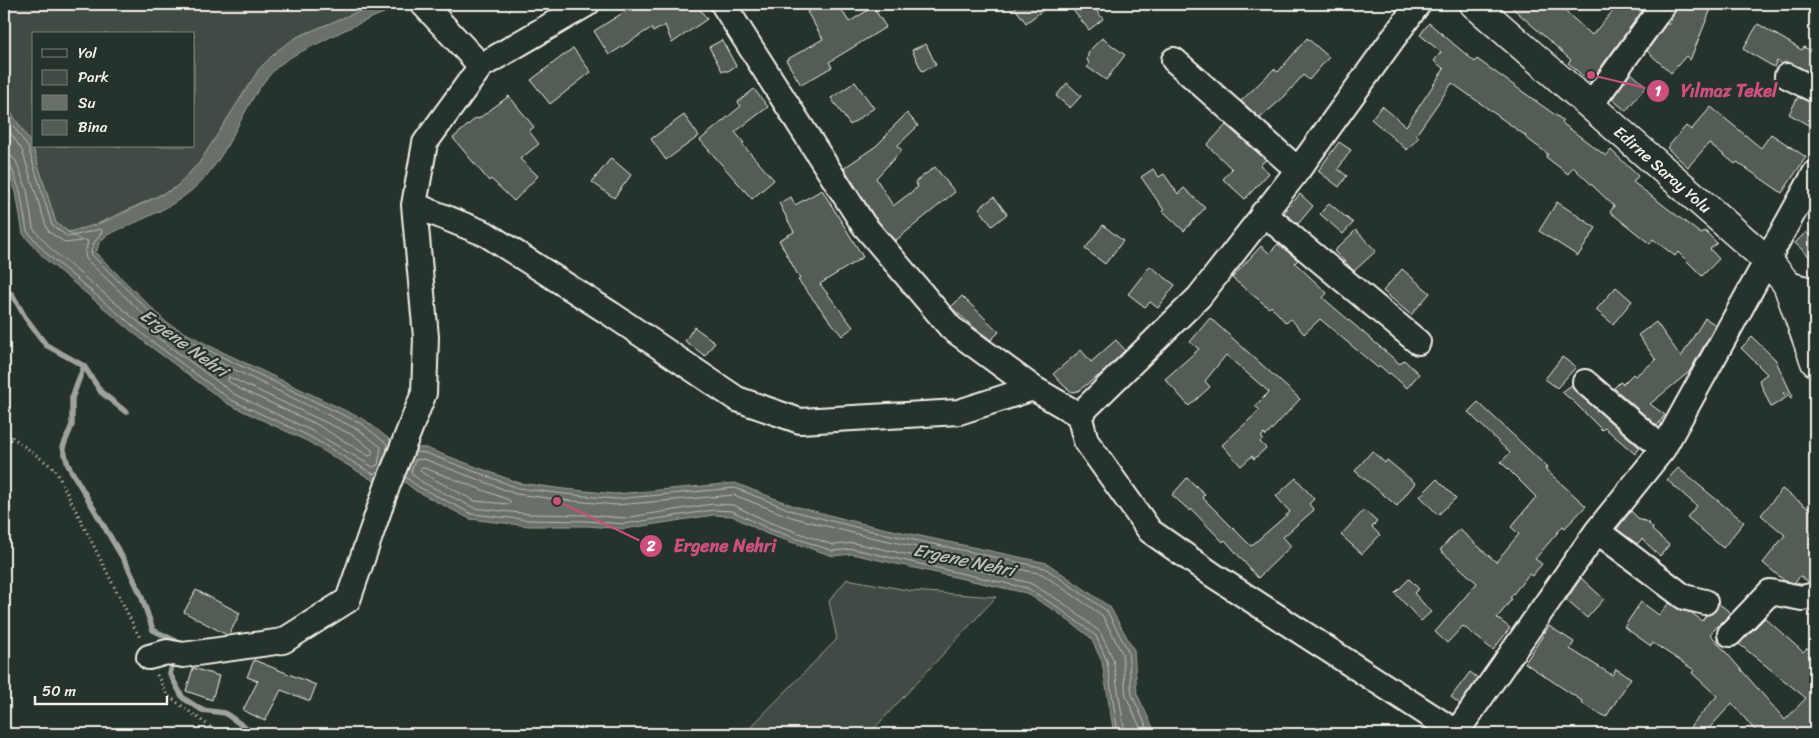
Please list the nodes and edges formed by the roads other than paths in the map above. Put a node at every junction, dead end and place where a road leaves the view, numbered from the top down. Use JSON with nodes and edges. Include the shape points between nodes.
{"nodes":[{"id":1,"x":423,"y":4,"type":"edge"},
{"id":2,"x":587,"y":4,"type":"edge"},
{"id":3,"x":722,"y":4,"type":"edge"},
{"id":4,"x":1418,"y":4,"type":"edge"},
{"id":5,"x":1474,"y":4,"type":"edge"},
{"id":6,"x":1664,"y":4,"type":"edge"},
{"id":7,"x":1174,"y":60,"type":"dead end"},
{"id":8,"x":481,"y":66,"type":"junction"},
{"id":9,"x":1787,"y":76,"type":"dead end"},
{"id":10,"x":1815,"y":90,"type":"edge"},
{"id":11,"x":1590,"y":106,"type":"junction"},
{"id":12,"x":1298,"y":170,"type":"junction"},
{"id":13,"x":1815,"y":173,"type":"edge"},
{"id":14,"x":414,"y":205,"type":"junction"},
{"id":15,"x":1263,"y":213,"type":"junction"},
{"id":16,"x":1768,"y":261,"type":"junction"},
{"id":17,"x":1788,"y":284,"type":"junction"},
{"id":18,"x":1815,"y":291,"type":"edge"},
{"id":19,"x":1418,"y":342,"type":"dead end"},
{"id":20,"x":1815,"y":362,"type":"edge"},
{"id":21,"x":1586,"y":382,"type":"dead end"},
{"id":22,"x":1033,"y":388,"type":"junction"},
{"id":23,"x":1079,"y":414,"type":"junction"},
{"id":24,"x":1663,"y":448,"type":"junction"},
{"id":25,"x":1597,"y":531,"type":"junction"},
{"id":26,"x":1815,"y":595,"type":"edge"},
{"id":27,"x":1705,"y":602,"type":"dead end"},
{"id":28,"x":1730,"y":634,"type":"dead end"},
{"id":29,"x":149,"y":657,"type":"road end"},
{"id":30,"x":1457,"y":734,"type":"edge"}],
"edges":[{"from":1,"to":8,"type":"street"},
{"from":2,"to":8,"type":"street"},
{"from":3,"to":22,"type":"street","via":[[863,224],[951,328]]},
{"from":4,"to":12,"type":"street"},
{"from":5,"to":11,"type":"main road","name":"Edirne Saray Yolu"},
{"from":6,"to":11,"type":"street"},
{"from":7,"to":12,"type":"street"},
{"from":8,"to":14,"type":"street","via":[[424,143]]},
{"from":9,"to":10,"type":"street"},
{"from":11,"to":16,"type":"main road","name":"Edirne Saray Yolu"},
{"from":12,"to":15,"type":"street"},
{"from":13,"to":16,"type":"street"},
{"from":14,"to":22,"type":"street","via":[[486,234],[737,399],[800,420],[959,412]]},
{"from":14,"to":29,"type":"street","via":[[426,337],[424,393],[348,600],[283,641],[183,655],[167,652]]},
{"from":15,"to":19,"type":"street"},
{"from":15,"to":23,"type":"street","via":[[1199,296]]},
{"from":16,"to":17,"type":"main road","name":"Edirne Saray Yolu"},
{"from":16,"to":24,"type":"street"},
{"from":17,"to":18,"type":"street"},
{"from":17,"to":20,"type":"main road","name":"Edirne Saray Yolu"},
{"from":21,"to":24,"type":"street"},
{"from":22,"to":23,"type":"street"},
{"from":23,"to":30,"type":"street","via":[[1086,441],[1150,531]]},
{"from":24,"to":25,"type":"street"},
{"from":25,"to":27,"type":"street","via":[[1684,597]]},
{"from":25,"to":30,"type":"street"},
{"from":26,"to":28,"type":"street","via":[[1802,598],[1770,592]]}]}
